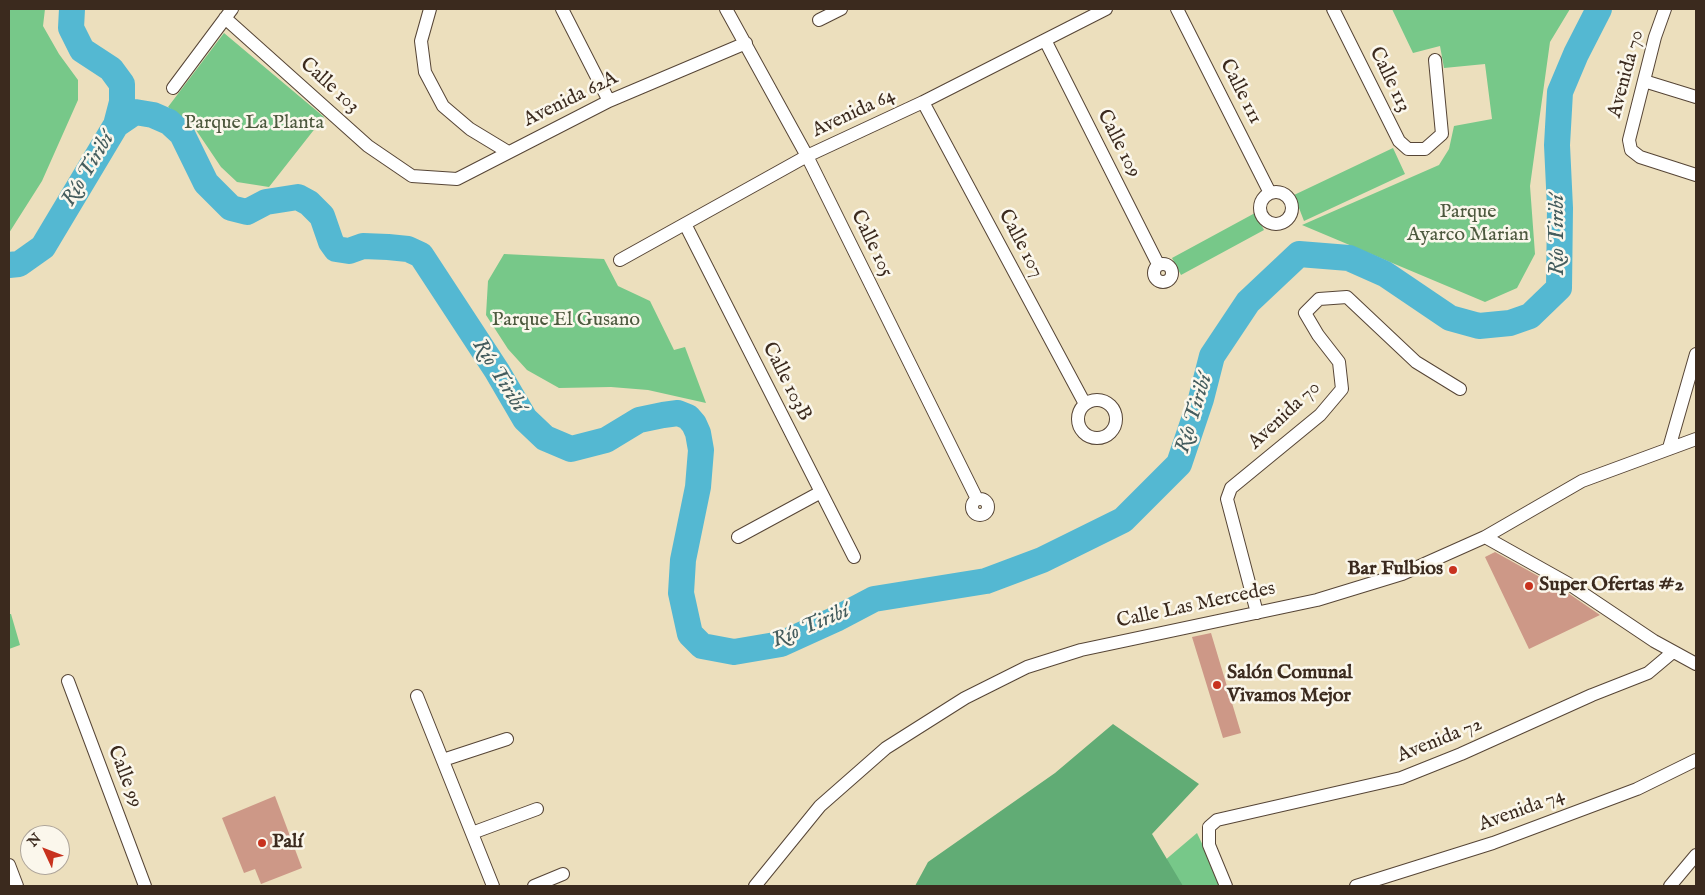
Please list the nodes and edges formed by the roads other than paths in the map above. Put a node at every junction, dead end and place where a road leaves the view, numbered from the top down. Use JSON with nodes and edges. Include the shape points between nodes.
{"nodes":[{"id":1,"x":430,"y":9,"type":"edge"},
{"id":2,"x":562,"y":9,"type":"edge"},
{"id":3,"x":726,"y":9,"type":"edge"},
{"id":4,"x":841,"y":9,"type":"edge"},
{"id":5,"x":1106,"y":9,"type":"edge"},
{"id":6,"x":1177,"y":9,"type":"edge"},
{"id":7,"x":1333,"y":9,"type":"edge"},
{"id":8,"x":1665,"y":9,"type":"edge"},
{"id":9,"x":228,"y":13,"type":"edge"},
{"id":10,"x":819,"y":20,"type":"dead end"},
{"id":11,"x":1045,"y":40,"type":"junction"},
{"id":12,"x":746,"y":43,"type":"junction"},
{"id":13,"x":1435,"y":60,"type":"dead end"},
{"id":14,"x":1644,"y":80,"type":"junction"},
{"id":15,"x":173,"y":88,"type":"dead end"},
{"id":16,"x":1696,"y":97,"type":"edge"},
{"id":17,"x":609,"y":101,"type":"junction"},
{"id":18,"x":923,"y":102,"type":"junction"},
{"id":19,"x":508,"y":152,"type":"junction"},
{"id":20,"x":807,"y":156,"type":"junction"},
{"id":21,"x":1696,"y":175,"type":"edge"},
{"id":22,"x":412,"y":176,"type":"joint"},
{"id":23,"x":1270,"y":193,"type":"dead end"},
{"id":24,"x":685,"y":224,"type":"junction"},
{"id":25,"x":620,"y":260,"type":"dead end"},
{"id":26,"x":1158,"y":264,"type":"dead end"},
{"id":27,"x":1696,"y":354,"type":"edge"},
{"id":28,"x":1460,"y":389,"type":"dead end"},
{"id":29,"x":1085,"y":404,"type":"dead end"},
{"id":30,"x":1695,"y":437,"type":"edge"},
{"id":31,"x":1670,"y":448,"type":"junction"},
{"id":32,"x":820,"y":492,"type":"junction"},
{"id":33,"x":977,"y":499,"type":"dead end"},
{"id":34,"x":738,"y":537,"type":"dead end"},
{"id":35,"x":1484,"y":537,"type":"junction"},
{"id":36,"x":854,"y":557,"type":"dead end"},
{"id":37,"x":1257,"y":613,"type":"junction"},
{"id":38,"x":1673,"y":652,"type":"junction"},
{"id":39,"x":1696,"y":664,"type":"edge"},
{"id":40,"x":68,"y":680,"type":"dead end"},
{"id":41,"x":417,"y":696,"type":"dead end"},
{"id":42,"x":506,"y":739,"type":"dead end"},
{"id":43,"x":443,"y":760,"type":"junction"},
{"id":44,"x":1696,"y":760,"type":"edge"},
{"id":45,"x":537,"y":809,"type":"dead end"},
{"id":46,"x":472,"y":833,"type":"junction"},
{"id":47,"x":1696,"y":855,"type":"edge"},
{"id":48,"x":9,"y":865,"type":"edge"},
{"id":49,"x":563,"y":874,"type":"dead end"},
{"id":50,"x":17,"y":886,"type":"edge"},
{"id":51,"x":145,"y":886,"type":"edge"},
{"id":52,"x":493,"y":886,"type":"edge"},
{"id":53,"x":534,"y":886,"type":"edge"},
{"id":54,"x":755,"y":886,"type":"edge"},
{"id":55,"x":1226,"y":886,"type":"edge"},
{"id":56,"x":1356,"y":886,"type":"edge"},
{"id":57,"x":1670,"y":886,"type":"edge"}],
"edges":[{"from":1,"to":19,"type":"street","via":[[421,41],[426,72],[443,106],[470,130]]},
{"from":2,"to":17,"type":"street"},
{"from":3,"to":12,"type":"street","name":"Calle 105"},
{"from":4,"to":10,"type":"street"},
{"from":5,"to":11,"type":"street","name":"Avenida 64"},
{"from":6,"to":23,"type":"street","name":"Calle 111"},
{"from":7,"to":13,"type":"street","name":"Calle 113","via":[[1399,141],[1408,149],[1425,149],[1442,134]]},
{"from":8,"to":14,"type":"street","name":"Avenida 70"},
{"from":9,"to":15,"type":"street"},
{"from":9,"to":22,"type":"street","name":"Calle 103","via":[[368,146]]},
{"from":11,"to":18,"type":"street","name":"Avenida 64"},
{"from":11,"to":26,"type":"street","name":"Calle 109"},
{"from":12,"to":17,"type":"street","name":"Avenida 62A"},
{"from":12,"to":20,"type":"street","name":"Calle 105"},
{"from":14,"to":16,"type":"street"},
{"from":14,"to":21,"type":"street","name":"Avenida 70","via":[[1629,140],[1631,150],[1640,157]]},
{"from":17,"to":19,"type":"street","name":"Avenida 62A"},
{"from":18,"to":20,"type":"street","name":"Avenida 64"},
{"from":18,"to":29,"type":"street","name":"Calle 107"},
{"from":19,"to":22,"type":"street","name":"Avenida 62A","via":[[457,179]]},
{"from":20,"to":24,"type":"street","name":"Avenida 64"},
{"from":20,"to":33,"type":"street","name":"Calle 105"},
{"from":24,"to":25,"type":"street","name":"Avenida 64"},
{"from":24,"to":32,"type":"street","name":"Calle 103B"},
{"from":27,"to":31,"type":"street"},
{"from":28,"to":37,"type":"street","name":"Avenida 70","via":[[1416,362],[1346,297],[1318,299],[1305,312],[1339,362],[1342,389],[1320,415],[1231,488],[1227,499]]},
{"from":30,"to":31,"type":"street","name":"Calle Las Mercedes"},
{"from":31,"to":35,"type":"street","name":"Calle Las Mercedes","via":[[1582,481]]},
{"from":32,"to":34,"type":"street"},
{"from":32,"to":36,"type":"street","name":"Calle 103B"},
{"from":35,"to":37,"type":"street","name":"Calle Las Mercedes","via":[[1402,574],[1317,600]]},
{"from":35,"to":38,"type":"street","via":[[1569,584]]},
{"from":37,"to":54,"type":"street","name":"Calle Las Mercedes","via":[[1080,650],[1027,667],[965,698],[886,748],[820,806]]},
{"from":38,"to":39,"type":"street"},
{"from":38,"to":55,"type":"street","name":"Avenida 72","via":[[1648,673],[1401,778],[1217,820],[1209,828],[1209,845]]},
{"from":40,"to":51,"type":"street","name":"Calle 99"},
{"from":41,"to":43,"type":"street"},
{"from":42,"to":43,"type":"street"},
{"from":43,"to":46,"type":"street"},
{"from":44,"to":56,"type":"street","name":"Avenida 74","via":[[1637,789],[1493,843]]},
{"from":45,"to":46,"type":"street"},
{"from":46,"to":52,"type":"street"},
{"from":47,"to":57,"type":"street"},
{"from":48,"to":50,"type":"street"},
{"from":49,"to":53,"type":"street"}]}
